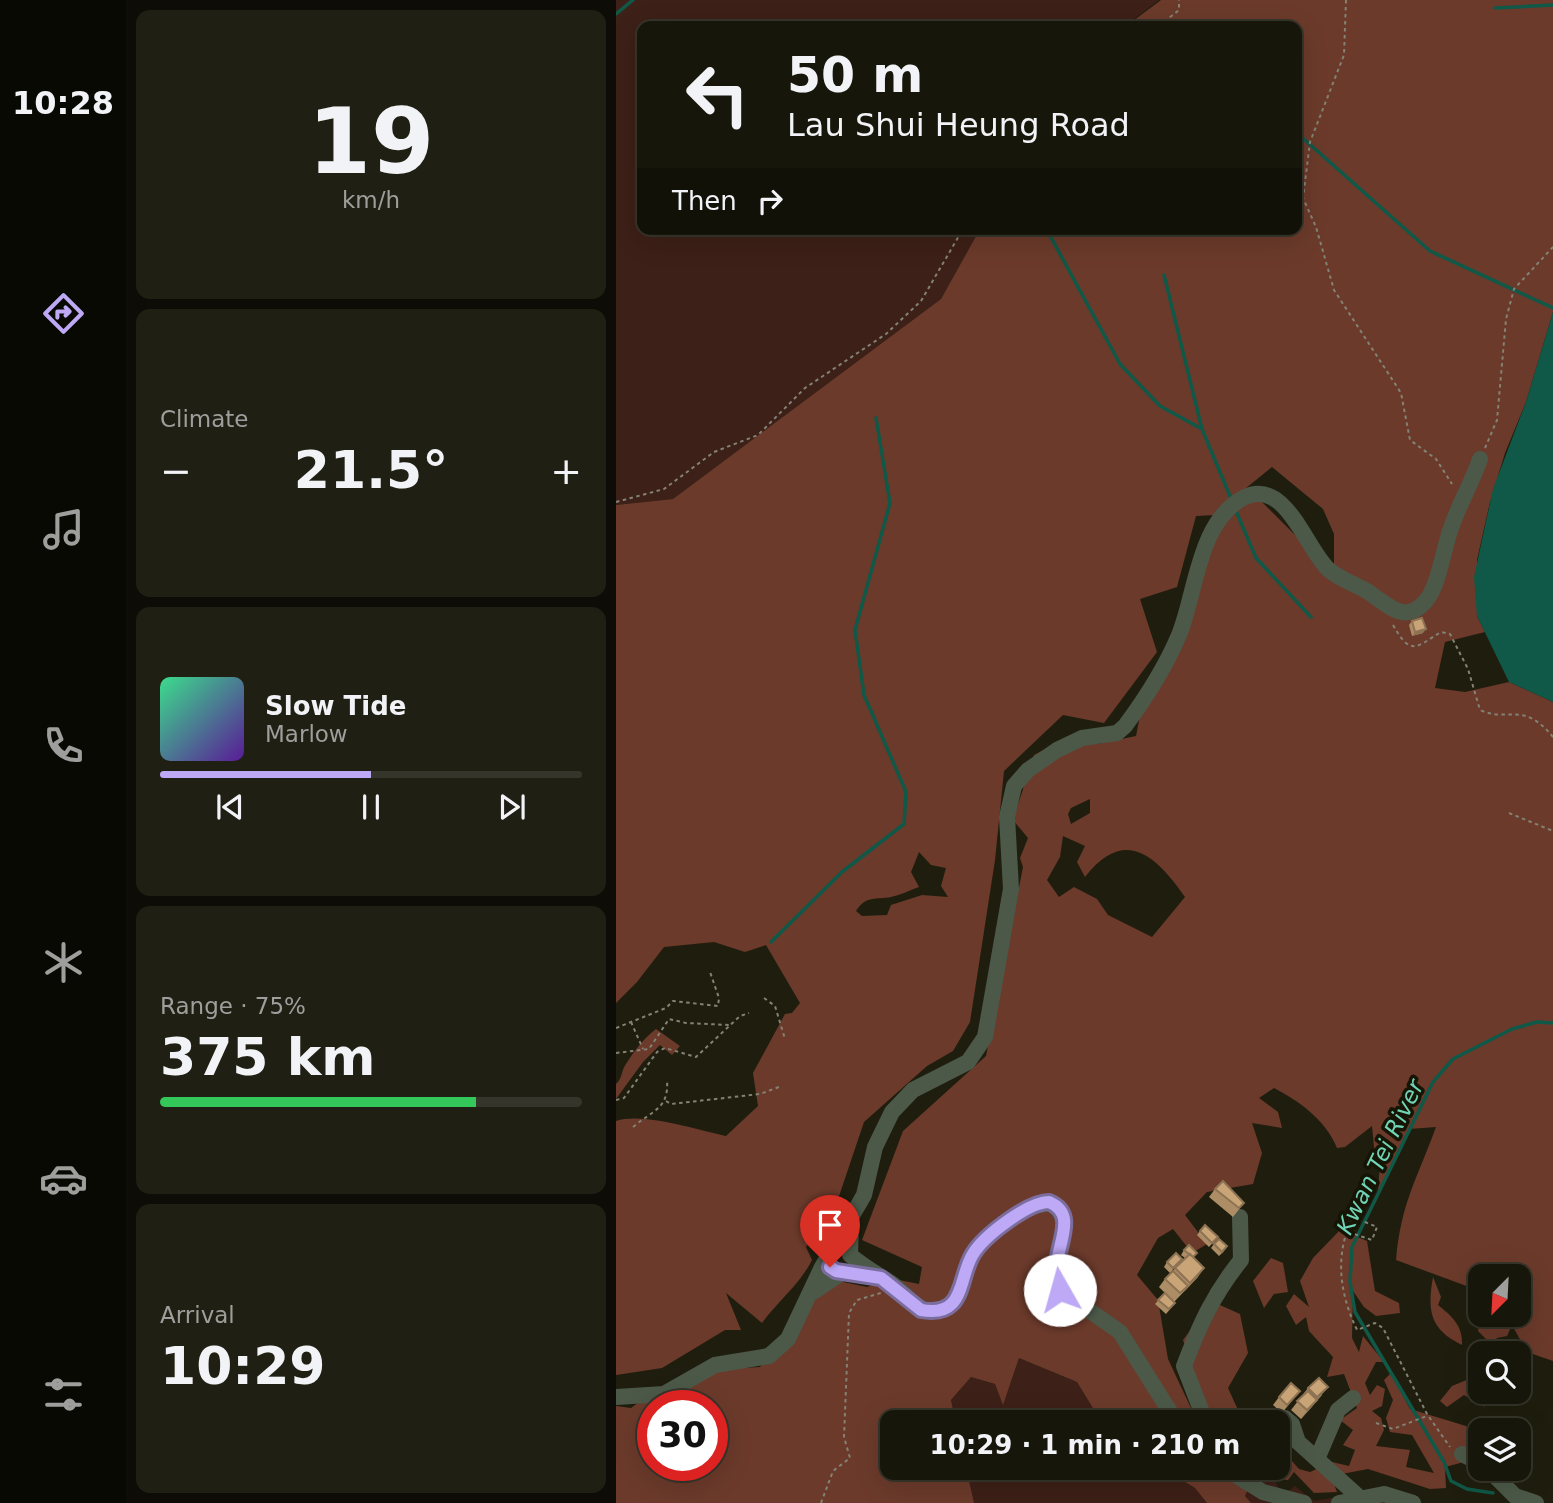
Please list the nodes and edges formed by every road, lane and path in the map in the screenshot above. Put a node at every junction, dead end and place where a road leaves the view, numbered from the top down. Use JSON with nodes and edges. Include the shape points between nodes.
{"nodes":[{"id":1,"x":1179,"y":0,"type":"edge"},
{"id":2,"x":1346,"y":0,"type":"edge"},
{"id":3,"x":1165,"y":21,"type":"edge"},
{"id":4,"x":960,"y":235,"type":"edge"},
{"id":5,"x":1553,"y":247,"type":"edge"},
{"id":6,"x":1480,"y":459,"type":"joint"},
{"id":7,"x":1469,"y":492,"type":"junction"},
{"id":8,"x":616,"y":502,"type":"edge"},
{"id":9,"x":1381,"y":602,"type":"junction"},
{"id":10,"x":1553,"y":737,"type":"edge"},
{"id":11,"x":1509,"y":813,"type":"dead end"},
{"id":12,"x":1553,"y":831,"type":"edge"},
{"id":13,"x":710,"y":972,"type":"dead end"},
{"id":14,"x":764,"y":998,"type":"dead end"},
{"id":15,"x":667,"y":1009,"type":"junction"},
{"id":16,"x":749,"y":1013,"type":"dead end"},
{"id":17,"x":669,"y":1018,"type":"junction"},
{"id":18,"x":631,"y":1022,"type":"junction"},
{"id":19,"x":730,"y":1026,"type":"junction"},
{"id":20,"x":616,"y":1028,"type":"edge"},
{"id":21,"x":785,"y":1038,"type":"dead end"},
{"id":22,"x":649,"y":1049,"type":"junction"},
{"id":23,"x":643,"y":1050,"type":"junction"},
{"id":24,"x":616,"y":1052,"type":"edge"},
{"id":25,"x":651,"y":1060,"type":"junction"},
{"id":26,"x":667,"y":1080,"type":"dead end"},
{"id":27,"x":779,"y":1087,"type":"dead end"},
{"id":28,"x":616,"y":1100,"type":"edge"},
{"id":29,"x":666,"y":1101,"type":"junction"},
{"id":30,"x":633,"y":1127,"type":"dead end"},
{"id":31,"x":1359,"y":1206,"type":"dead end"},
{"id":32,"x":855,"y":1212,"type":"junction"},
{"id":33,"x":1240,"y":1217,"type":"edge"},
{"id":34,"x":1352,"y":1217,"type":"junction"},
{"id":35,"x":1347,"y":1232,"type":"junction"},
{"id":36,"x":830,"y":1254,"type":"junction"},
{"id":37,"x":850,"y":1255,"type":"junction"},
{"id":38,"x":843,"y":1272,"type":"junction"},
{"id":39,"x":881,"y":1278,"type":"junction"},
{"id":40,"x":803,"y":1304,"type":"junction"},
{"id":41,"x":616,"y":1397,"type":"edge"},
{"id":42,"x":1353,"y":1398,"type":"dead end"},
{"id":43,"x":1169,"y":1410,"type":"edge"},
{"id":44,"x":1201,"y":1410,"type":"edge"},
{"id":45,"x":1428,"y":1416,"type":"junction"},
{"id":46,"x":1290,"y":1422,"type":"edge"},
{"id":47,"x":1376,"y":1423,"type":"dead end"},
{"id":48,"x":1459,"y":1453,"type":"joint"},
{"id":49,"x":1468,"y":1457,"type":"edge"},
{"id":50,"x":1317,"y":1459,"type":"junction"},
{"id":51,"x":1242,"y":1480,"type":"edge"},
{"id":52,"x":1245,"y":1480,"type":"edge"},
{"id":53,"x":1496,"y":1481,"type":"edge"},
{"id":54,"x":1249,"y":1485,"type":"junction"},
{"id":55,"x":1362,"y":1499,"type":"junction"},
{"id":56,"x":1509,"y":1499,"type":"edge"},
{"id":57,"x":821,"y":1503,"type":"edge"},
{"id":58,"x":1304,"y":1503,"type":"edge"},
{"id":59,"x":1339,"y":1503,"type":"edge"},
{"id":60,"x":1413,"y":1503,"type":"edge"},
{"id":61,"x":1536,"y":1503,"type":"edge"}],
"edges":[{"from":1,"to":3,"type":"path","via":[[1179,10]]},
{"from":2,"to":7,"type":"path","via":[[1344,55],[1310,142],[1303,198],[1334,290],[1401,393],[1410,440],[1436,459],[1449,483]]},
{"from":4,"to":8,"type":"path","via":[[921,301],[886,334],[805,388],[758,435],[713,452],[664,489]]},
{"from":5,"to":6,"type":"path","via":[[1514,289],[1506,319],[1497,420]]},
{"from":6,"to":7,"type":"street"},
{"from":7,"to":9,"type":"street","via":[[1425,601],[1400,612]]},
{"from":9,"to":10,"type":"path","via":[[1410,646],[1423,645],[1441,632],[1452,636],[1468,669],[1479,709],[1525,715]]},
{"from":9,"to":32,"type":"street","via":[[1329,570],[1275,499],[1263,494],[1246,497],[1228,510],[1199,563],[1178,635],[1138,708],[1119,732],[1073,742],[1044,758],[1019,778],[1012,791],[1007,810],[1012,866],[990,1017],[982,1043],[965,1065],[913,1090],[898,1104],[875,1147],[869,1183]]},
{"from":11,"to":12,"type":"path"},
{"from":13,"to":15,"type":"path","via":[[718,1006],[673,1002]]},
{"from":14,"to":21,"type":"path","via":[[775,1006]]},
{"from":15,"to":17,"type":"path"},
{"from":15,"to":18,"type":"path"},
{"from":16,"to":19,"type":"path"},
{"from":17,"to":19,"type":"path"},
{"from":17,"to":22,"type":"path"},
{"from":18,"to":20,"type":"path"},
{"from":18,"to":23,"type":"path"},
{"from":19,"to":25,"type":"path","via":[[704,1053],[696,1056],[665,1048]]},
{"from":22,"to":23,"type":"path"},
{"from":22,"to":25,"type":"path"},
{"from":23,"to":24,"type":"path"},
{"from":25,"to":28,"type":"path","via":[[624,1098]]},
{"from":26,"to":29,"type":"path"},
{"from":27,"to":29,"type":"path","via":[[760,1094]]},
{"from":29,"to":30,"type":"path"},
{"from":31,"to":34,"type":"path"},
{"from":32,"to":36,"type":"street"},
{"from":32,"to":37,"type":"street","via":[[849,1231]]},
{"from":33,"to":44,"type":"street","via":[[1241,1260],[1216,1293],[1184,1366]]},
{"from":34,"to":35,"type":"path"},
{"from":34,"to":35,"type":"path","via":[[1377,1227],[1372,1240]]},
{"from":35,"to":45,"type":"path","via":[[1339,1267],[1347,1310],[1357,1330],[1375,1323],[1383,1328]]},
{"from":36,"to":37,"type":"street","via":[[842,1248]]},
{"from":36,"to":38,"type":"street","via":[[830,1267]]},
{"from":36,"to":40,"type":"street"},
{"from":37,"to":38,"type":"street","via":[[851,1265]]},
{"from":37,"to":39,"type":"street"},
{"from":38,"to":39,"type":"street"},
{"from":38,"to":40,"type":"street","via":[[820,1285]]},
{"from":39,"to":43,"type":"street","via":[[921,1310],[946,1306],[960,1296],[970,1261],[984,1241],[1029,1208],[1053,1204],[1063,1213],[1065,1223],[1055,1265],[1060,1290],[1120,1332]]},
{"from":39,"to":57,"type":"path","via":[[881,1294],[857,1300],[849,1313],[844,1437],[850,1458],[833,1471]]},
{"from":40,"to":41,"type":"street","via":[[788,1339],[769,1356],[715,1365],[661,1395]]},
{"from":42,"to":50,"type":"street","via":[[1338,1410]]},
{"from":45,"to":47,"type":"path","via":[[1393,1429]]},
{"from":45,"to":48,"type":"path"},
{"from":46,"to":50,"type":"street","via":[[1298,1442]]},
{"from":48,"to":49,"type":"street"},
{"from":50,"to":55,"type":"street"},
{"from":51,"to":54,"type":"street"},
{"from":52,"to":54,"type":"street"},
{"from":53,"to":56,"type":"street"},
{"from":54,"to":58,"type":"street"},
{"from":55,"to":59,"type":"street"},
{"from":55,"to":60,"type":"street","via":[[1389,1494]]},
{"from":56,"to":61,"type":"street"}]}
